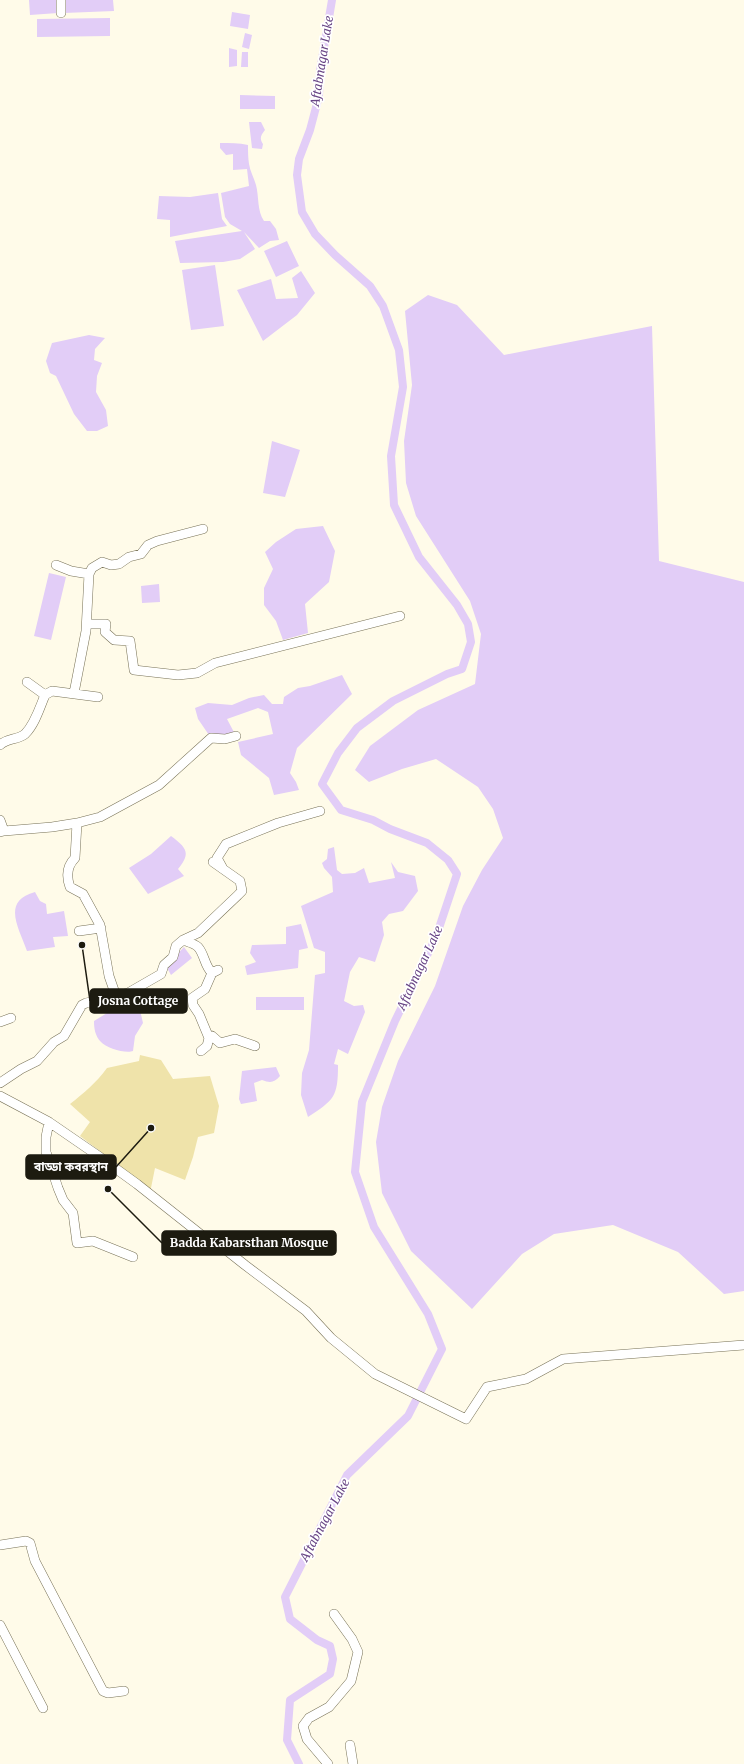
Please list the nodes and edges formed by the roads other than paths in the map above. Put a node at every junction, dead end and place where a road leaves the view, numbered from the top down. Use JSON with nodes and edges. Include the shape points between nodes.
{"nodes":[{"id":1,"x":61,"y":0,"type":"edge"},
{"id":2,"x":61,"y":13,"type":"dead end"},
{"id":3,"x":203,"y":529,"type":"dead end"},
{"id":4,"x":56,"y":565,"type":"dead end"},
{"id":5,"x":89,"y":574,"type":"junction"},
{"id":6,"x":400,"y":616,"type":"dead end"},
{"id":7,"x":87,"y":624,"type":"junction"},
{"id":8,"x":27,"y":682,"type":"dead end"},
{"id":9,"x":74,"y":693,"type":"junction"},
{"id":10,"x":45,"y":695,"type":"junction"},
{"id":11,"x":98,"y":697,"type":"dead end"},
{"id":12,"x":236,"y":736,"type":"dead end"},
{"id":13,"x":0,"y":745,"type":"edge"},
{"id":14,"x":320,"y":812,"type":"dead end"},
{"id":15,"x":0,"y":820,"type":"edge"},
{"id":16,"x":77,"y":823,"type":"junction"},
{"id":17,"x":2,"y":832,"type":"edge"},
{"id":18,"x":213,"y":862,"type":"dead end"},
{"id":19,"x":222,"y":869,"type":"junction"},
{"id":20,"x":101,"y":928,"type":"junction"},
{"id":21,"x":79,"y":931,"type":"dead end"},
{"id":22,"x":183,"y":940,"type":"junction"},
{"id":23,"x":116,"y":996,"type":"junction"},
{"id":24,"x":11,"y":1018,"type":"dead end"},
{"id":25,"x":0,"y":1022,"type":"edge"},
{"id":26,"x":209,"y":1038,"type":"junction"},
{"id":27,"x":256,"y":1046,"type":"dead end"},
{"id":28,"x":201,"y":1051,"type":"dead end"},
{"id":29,"x":0,"y":1083,"type":"edge"},
{"id":30,"x":0,"y":1096,"type":"edge"},
{"id":31,"x":49,"y":1122,"type":"junction"},
{"id":32,"x":133,"y":1256,"type":"dead end"},
{"id":33,"x":744,"y":1345,"type":"edge"},
{"id":34,"x":0,"y":1545,"type":"edge"},
{"id":35,"x":334,"y":1614,"type":"dead end"},
{"id":36,"x":0,"y":1625,"type":"edge"},
{"id":37,"x":124,"y":1691,"type":"dead end"},
{"id":38,"x":43,"y":1708,"type":"dead end"},
{"id":39,"x":350,"y":1745,"type":"dead end"},
{"id":40,"x":328,"y":1764,"type":"edge"},
{"id":41,"x":353,"y":1764,"type":"edge"}],
"edges":[{"from":1,"to":2,"type":"street"},
{"from":3,"to":5,"type":"street","via":[[157,541],[148,545],[141,554],[129,556],[119,564],[99,562]]},
{"from":4,"to":5,"type":"street"},
{"from":5,"to":7,"type":"street"},
{"from":6,"to":7,"type":"street","via":[[215,663],[197,673],[178,675],[134,670],[130,641],[114,640],[105,632],[106,624]]},
{"from":7,"to":9,"type":"street"},
{"from":8,"to":10,"type":"street"},
{"from":9,"to":10,"type":"street","via":[[52,691]]},
{"from":9,"to":11,"type":"street"},
{"from":10,"to":13,"type":"street","via":[[33,722],[24,734]]},
{"from":12,"to":16,"type":"street","via":[[225,739],[211,738],[159,785],[100,817]]},
{"from":14,"to":19,"type":"street","via":[[278,822],[226,844],[217,858]]},
{"from":15,"to":17,"type":"street"},
{"from":16,"to":17,"type":"street"},
{"from":16,"to":20,"type":"street","via":[[75,858],[70,863],[67,879],[70,887],[83,894]]},
{"from":18,"to":19,"type":"street"},
{"from":19,"to":22,"type":"street","via":[[240,881],[242,891],[198,933]]},
{"from":20,"to":21,"type":"street"},
{"from":20,"to":23,"type":"street","via":[[109,976]]},
{"from":22,"to":23,"type":"street","via":[[176,946],[173,957],[164,965],[161,974],[128,993]]},
{"from":22,"to":26,"type":"street","via":[[198,946],[206,968],[215,971],[206,989],[192,998]]},
{"from":23,"to":29,"type":"street","via":[[82,1005],[64,1036],[54,1042],[37,1061],[21,1068]]},
{"from":24,"to":25,"type":"street"},
{"from":26,"to":27,"type":"street","via":[[212,1036],[220,1043],[235,1040]]},
{"from":26,"to":28,"type":"street","via":[[207,1046]]},
{"from":30,"to":31,"type":"street"},
{"from":31,"to":32,"type":"street","via":[[46,1152],[63,1200],[73,1213],[77,1243],[93,1241]]},
{"from":31,"to":33,"type":"street","via":[[137,1184],[209,1241],[221,1246],[306,1311],[331,1338],[375,1374],[466,1419],[487,1387],[526,1379],[563,1359]]},
{"from":34,"to":37,"type":"street","via":[[26,1541],[30,1543],[35,1561],[102,1691]]},
{"from":35,"to":40,"type":"street","via":[[358,1652],[351,1681],[329,1707],[309,1718],[303,1726],[307,1739]]},
{"from":36,"to":38,"type":"street"},
{"from":39,"to":41,"type":"street"}]}
